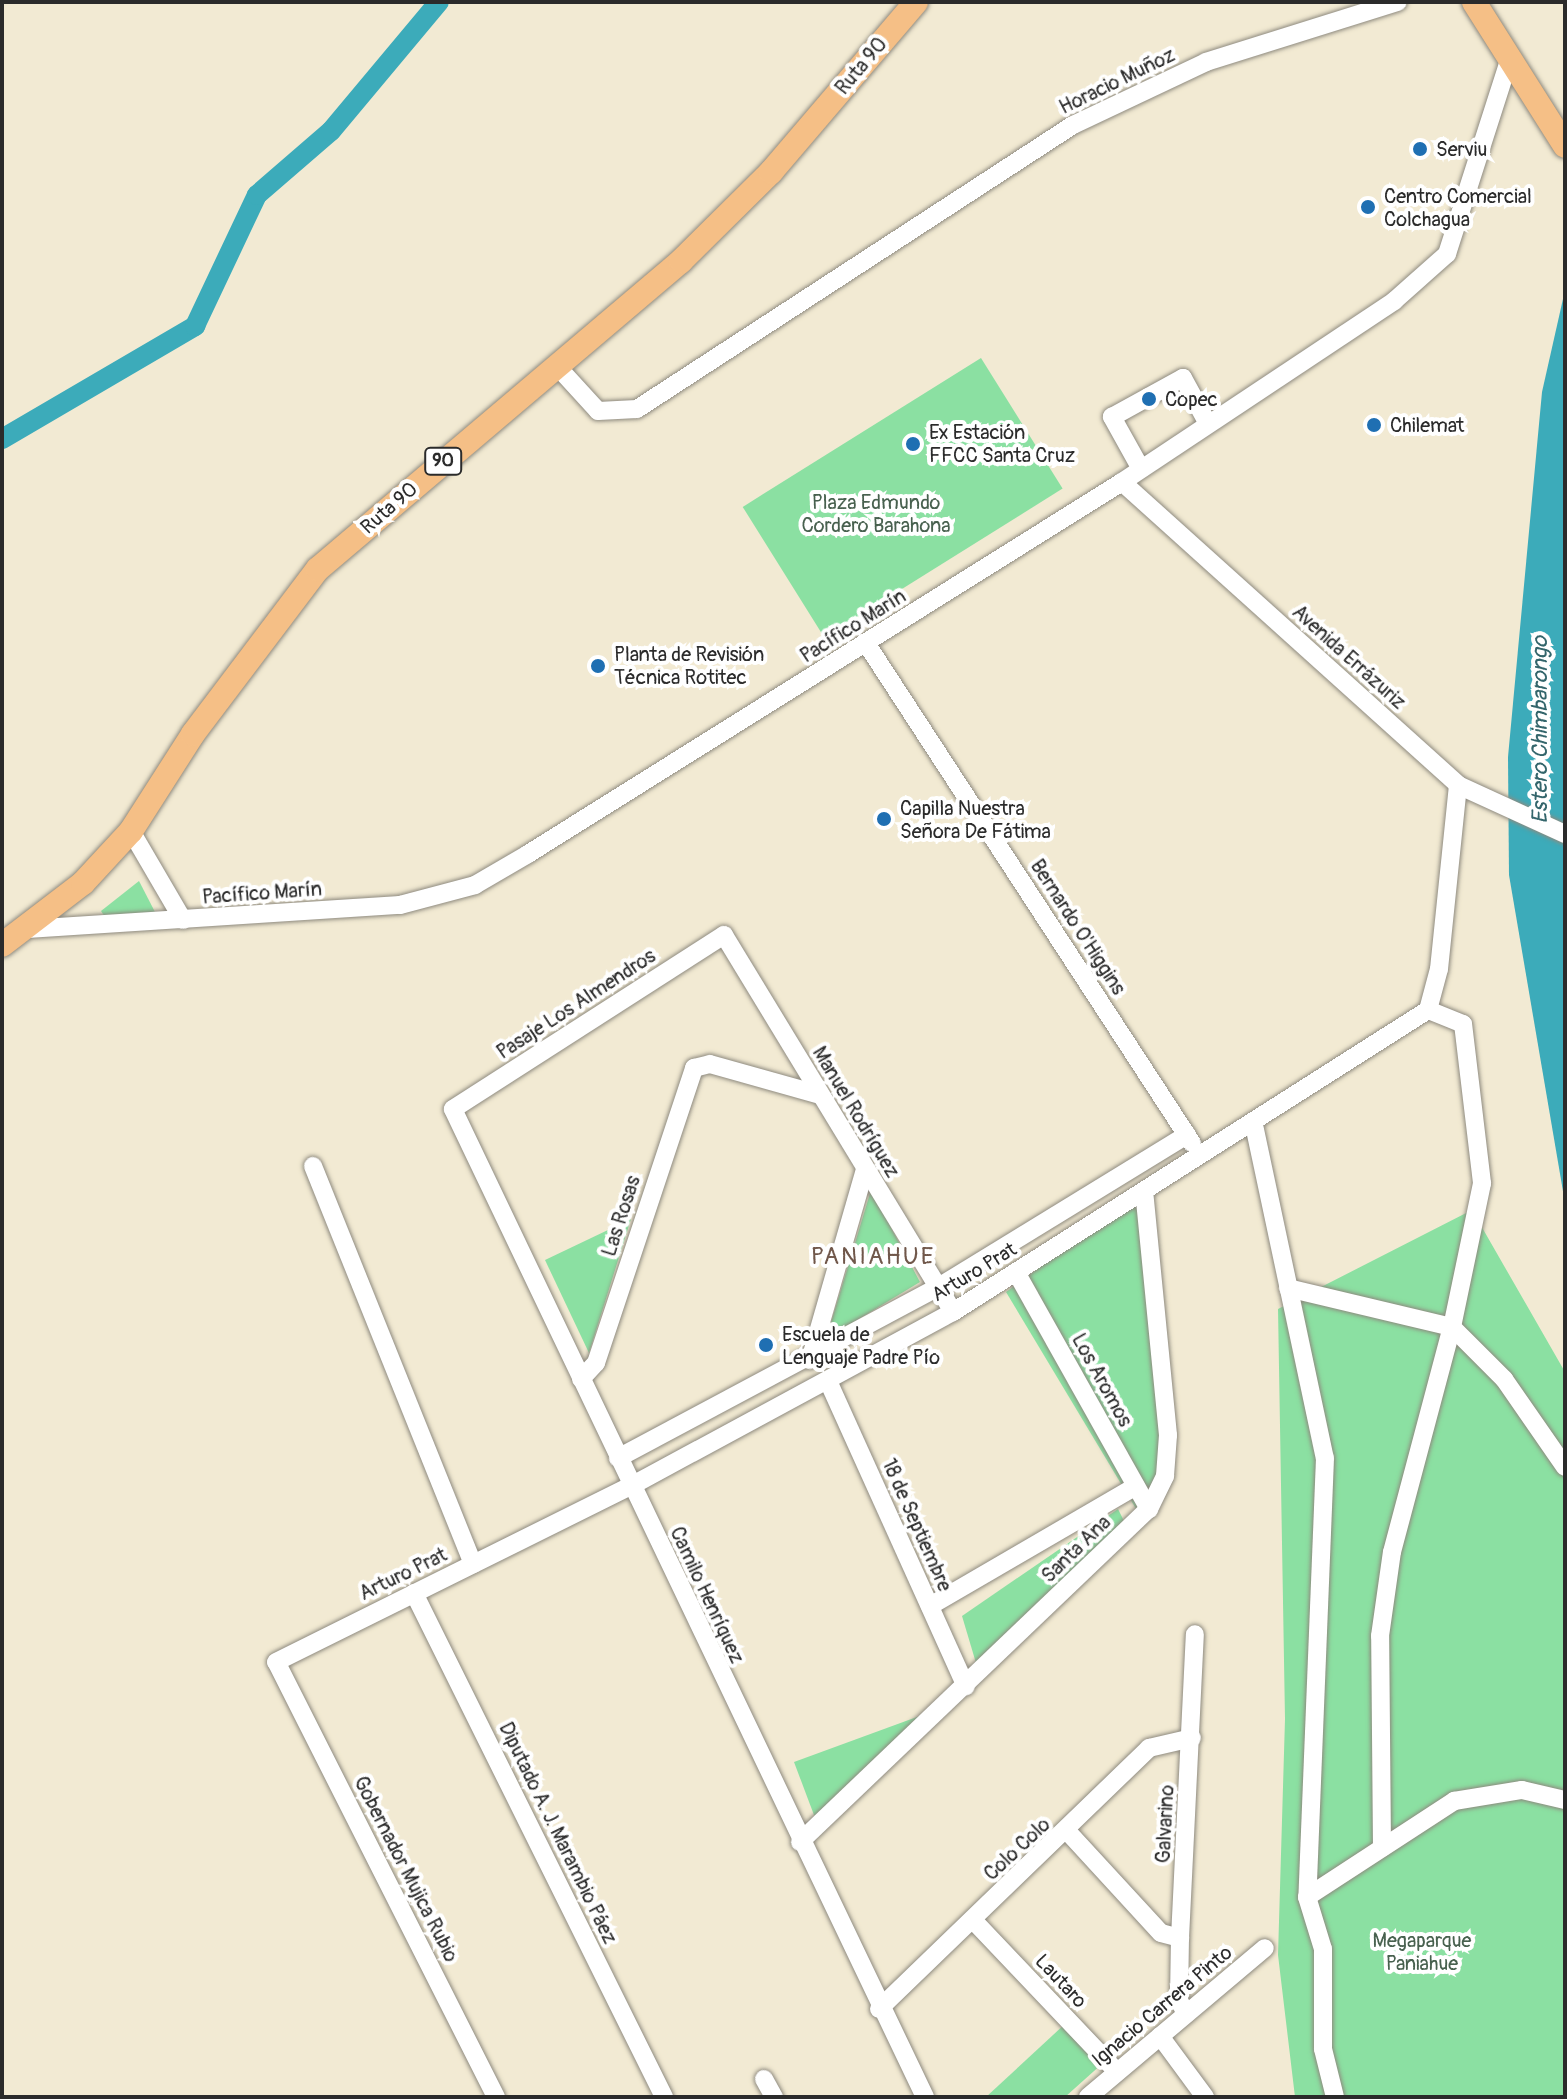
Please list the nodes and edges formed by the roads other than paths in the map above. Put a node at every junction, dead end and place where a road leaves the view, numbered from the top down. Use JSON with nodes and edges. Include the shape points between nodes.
{"nodes":[{"id":1,"x":916,"y":2,"type":"edge"},
{"id":2,"x":1398,"y":2,"type":"edge"},
{"id":3,"x":1474,"y":2,"type":"edge"},
{"id":4,"x":1510,"y":58,"type":"junction"},
{"id":5,"x":1565,"y":146,"type":"edge"},
{"id":6,"x":556,"y":365,"type":"junction"},
{"id":7,"x":1207,"y":422,"type":"junction"},
{"id":8,"x":1141,"y":469,"type":"junction"},
{"id":9,"x":1122,"y":482,"type":"junction"},
{"id":10,"x":866,"y":643,"type":"junction"},
{"id":11,"x":1458,"y":785,"type":"junction"},
{"id":12,"x":131,"y":831,"type":"junction"},
{"id":13,"x":1565,"y":834,"type":"edge"},
{"id":14,"x":183,"y":920,"type":"junction"},
{"id":15,"x":27,"y":929,"type":"junction"},
{"id":16,"x":724,"y":935,"type":"joint"},
{"id":17,"x":2,"y":945,"type":"edge"},
{"id":18,"x":1428,"y":1010,"type":"junction"},
{"id":19,"x":820,"y":1095,"type":"junction"},
{"id":20,"x":453,"y":1109,"type":"joint"},
{"id":21,"x":1254,"y":1125,"type":"junction"},
{"id":22,"x":1187,"y":1135,"type":"junction"},
{"id":23,"x":1200,"y":1155,"type":"junction"},
{"id":24,"x":313,"y":1166,"type":"dead end"},
{"id":25,"x":865,"y":1170,"type":"junction"},
{"id":26,"x":1144,"y":1192,"type":"junction"},
{"id":27,"x":1016,"y":1272,"type":"junction"},
{"id":28,"x":937,"y":1288,"type":"junction"},
{"id":29,"x":1288,"y":1288,"type":"junction"},
{"id":30,"x":953,"y":1312,"type":"junction"},
{"id":31,"x":1452,"y":1327,"type":"junction"},
{"id":32,"x":810,"y":1360,"type":"junction"},
{"id":33,"x":581,"y":1379,"type":"junction"},
{"id":34,"x":828,"y":1381,"type":"junction"},
{"id":35,"x":618,"y":1458,"type":"junction"},
{"id":36,"x":1565,"y":1467,"type":"edge"},
{"id":37,"x":631,"y":1486,"type":"junction"},
{"id":38,"x":1136,"y":1486,"type":"junction"},
{"id":39,"x":1149,"y":1509,"type":"junction"},
{"id":40,"x":473,"y":1564,"type":"junction"},
{"id":41,"x":414,"y":1593,"type":"junction"},
{"id":42,"x":930,"y":1606,"type":"junction"},
{"id":43,"x":1195,"y":1634,"type":"dead end"},
{"id":44,"x":276,"y":1662,"type":"joint"},
{"id":45,"x":966,"y":1686,"type":"junction"},
{"id":46,"x":1192,"y":1738,"type":"junction"},
{"id":47,"x":1565,"y":1800,"type":"edge"},
{"id":48,"x":1068,"y":1832,"type":"junction"},
{"id":49,"x":800,"y":1842,"type":"junction"},
{"id":50,"x":1382,"y":1848,"type":"junction"},
{"id":51,"x":1307,"y":1897,"type":"junction"},
{"id":52,"x":973,"y":1920,"type":"junction"},
{"id":53,"x":1180,"y":1938,"type":"junction"},
{"id":54,"x":1265,"y":1948,"type":"dead end"},
{"id":55,"x":879,"y":2009,"type":"junction"},
{"id":56,"x":1186,"y":2014,"type":"junction"},
{"id":57,"x":1160,"y":2036,"type":"junction"},
{"id":58,"x":1117,"y":2072,"type":"junction"},
{"id":59,"x":764,"y":2079,"type":"dead end"},
{"id":60,"x":663,"y":2095,"type":"edge"},
{"id":61,"x":496,"y":2097,"type":"edge"},
{"id":62,"x":774,"y":2097,"type":"edge"},
{"id":63,"x":925,"y":2097,"type":"edge"},
{"id":64,"x":1088,"y":2097,"type":"edge"},
{"id":65,"x":1205,"y":2097,"type":"edge"},
{"id":66,"x":1335,"y":2097,"type":"edge"}],
"edges":[{"from":1,"to":6,"type":"main road","name":"Ruta 90","number":"90","via":[[771,172],[681,261]]},
{"from":2,"to":6,"type":"street","name":"Horacio Muñoz","via":[[1206,62],[1073,125],[637,409],[598,411]]},
{"from":3,"to":4,"type":"main road"},
{"from":4,"to":5,"type":"main road"},
{"from":4,"to":7,"type":"street","name":"Pacífico Marín","via":[[1447,254],[1394,301]]},
{"from":6,"to":12,"type":"main road","name":"Ruta 90","number":"90","via":[[318,569],[193,734]]},
{"from":7,"to":8,"type":"street","name":"Pacífico Marín"},
{"from":7,"to":8,"type":"street","via":[[1183,378],[1112,417]]},
{"from":8,"to":9,"type":"street","name":"Pacífico Marín"},
{"from":9,"to":10,"type":"street","name":"Pacífico Marín"},
{"from":9,"to":11,"type":"street","name":"Avenida Errázuriz"},
{"from":10,"to":14,"type":"street","name":"Pacífico Marín","via":[[475,885],[400,905]]},
{"from":10,"to":22,"type":"street","name":"Bernardo O'Higgins"},
{"from":11,"to":13,"type":"street","name":"Avenida Errázuriz","via":[[1488,804]]},
{"from":11,"to":18,"type":"street","via":[[1439,969]]},
{"from":12,"to":14,"type":"street"},
{"from":12,"to":15,"type":"main road","name":"Ruta 90","number":"90"},
{"from":14,"to":15,"type":"street","name":"Pacífico Marín"},
{"from":15,"to":17,"type":"main road","name":"Ruta 90","number":"90"},
{"from":16,"to":19,"type":"street","name":"Manuel Rodríguez"},
{"from":16,"to":20,"type":"street","name":"Pasaje Los Almendros"},
{"from":18,"to":21,"type":"street","name":"Arturo Prat"},
{"from":18,"to":31,"type":"street","via":[[1463,1024],[1482,1183]]},
{"from":19,"to":25,"type":"street","name":"Manuel Rodríguez"},
{"from":19,"to":33,"type":"street","name":"Las Rosas","via":[[698,1065],[596,1363]]},
{"from":20,"to":33,"type":"street","name":"Camilo Henríquez"},
{"from":21,"to":23,"type":"street","name":"Arturo Prat"},
{"from":21,"to":29,"type":"street"},
{"from":22,"to":23,"type":"street","name":"Bernardo O'Higgins"},
{"from":22,"to":28,"type":"street","name":"Arturo Prat"},
{"from":23,"to":26,"type":"street","name":"Arturo Prat"},
{"from":24,"to":40,"type":"street"},
{"from":25,"to":28,"type":"street","name":"Manuel Rodríguez"},
{"from":25,"to":32,"type":"street"},
{"from":26,"to":27,"type":"street","name":"Arturo Prat"},
{"from":26,"to":39,"type":"street","name":"Santa Ana","via":[[1168,1435],[1165,1476]]},
{"from":27,"to":30,"type":"street","name":"Arturo Prat"},
{"from":27,"to":38,"type":"street","name":"Los Aromos"},
{"from":28,"to":30,"type":"street","name":"Manuel Rodríguez"},
{"from":28,"to":32,"type":"street","name":"Arturo Prat"},
{"from":29,"to":31,"type":"street"},
{"from":29,"to":51,"type":"street","via":[[1325,1458]]},
{"from":30,"to":34,"type":"street","name":"Arturo Prat"},
{"from":31,"to":36,"type":"street","via":[[1504,1379]]},
{"from":31,"to":50,"type":"street","via":[[1392,1552],[1380,1636]]},
{"from":32,"to":35,"type":"street","name":"Arturo Prat"},
{"from":33,"to":35,"type":"street","name":"Camilo Henríquez"},
{"from":34,"to":37,"type":"street","name":"Arturo Prat"},
{"from":34,"to":42,"type":"street","name":"18 de Septiembre"},
{"from":35,"to":37,"type":"street","name":"Camilo Henríquez"},
{"from":37,"to":40,"type":"street","name":"Arturo Prat"},
{"from":37,"to":49,"type":"street","name":"Camilo Henríquez"},
{"from":38,"to":39,"type":"street","name":"Los Aromos"},
{"from":38,"to":42,"type":"street"},
{"from":39,"to":45,"type":"street","name":"Santa Ana"},
{"from":40,"to":41,"type":"street","name":"Arturo Prat"},
{"from":41,"to":44,"type":"street","name":"Arturo Prat"},
{"from":41,"to":60,"type":"street","name":"Diputado A. J. Marambio Páez"},
{"from":42,"to":45,"type":"street","name":"18 de Septiembre"},
{"from":43,"to":46,"type":"street","name":"Galvarino"},
{"from":44,"to":61,"type":"street","name":"Gobernador Mujica Rubio"},
{"from":45,"to":49,"type":"street","name":"Santa Ana"},
{"from":46,"to":48,"type":"street","name":"Colo Colo","via":[[1149,1748]]},
{"from":46,"to":53,"type":"street","name":"Galvarino"},
{"from":47,"to":50,"type":"street","via":[[1490,1792],[1454,1801]]},
{"from":48,"to":52,"type":"street","name":"Colo Colo"},
{"from":48,"to":53,"type":"street","via":[[1161,1933]]},
{"from":49,"to":55,"type":"street","name":"Camilo Henríquez"},
{"from":50,"to":51,"type":"street"},
{"from":51,"to":66,"type":"street","via":[[1323,1949],[1323,2049]]},
{"from":52,"to":55,"type":"street","name":"Colo Colo"},
{"from":52,"to":58,"type":"street","name":"Lautaro"},
{"from":53,"to":56,"type":"street","name":"Galvarino","via":[[1179,2000]]},
{"from":54,"to":56,"type":"street","name":"Ignacio Carrera Pinto"},
{"from":55,"to":63,"type":"street","name":"Camilo Henríquez"},
{"from":56,"to":57,"type":"street","name":"Ignacio Carrera Pinto"},
{"from":57,"to":58,"type":"street","name":"Ignacio Carrera Pinto"},
{"from":57,"to":65,"type":"street"},
{"from":58,"to":64,"type":"street","name":"Ignacio Carrera Pinto"},
{"from":59,"to":62,"type":"street"}]}
